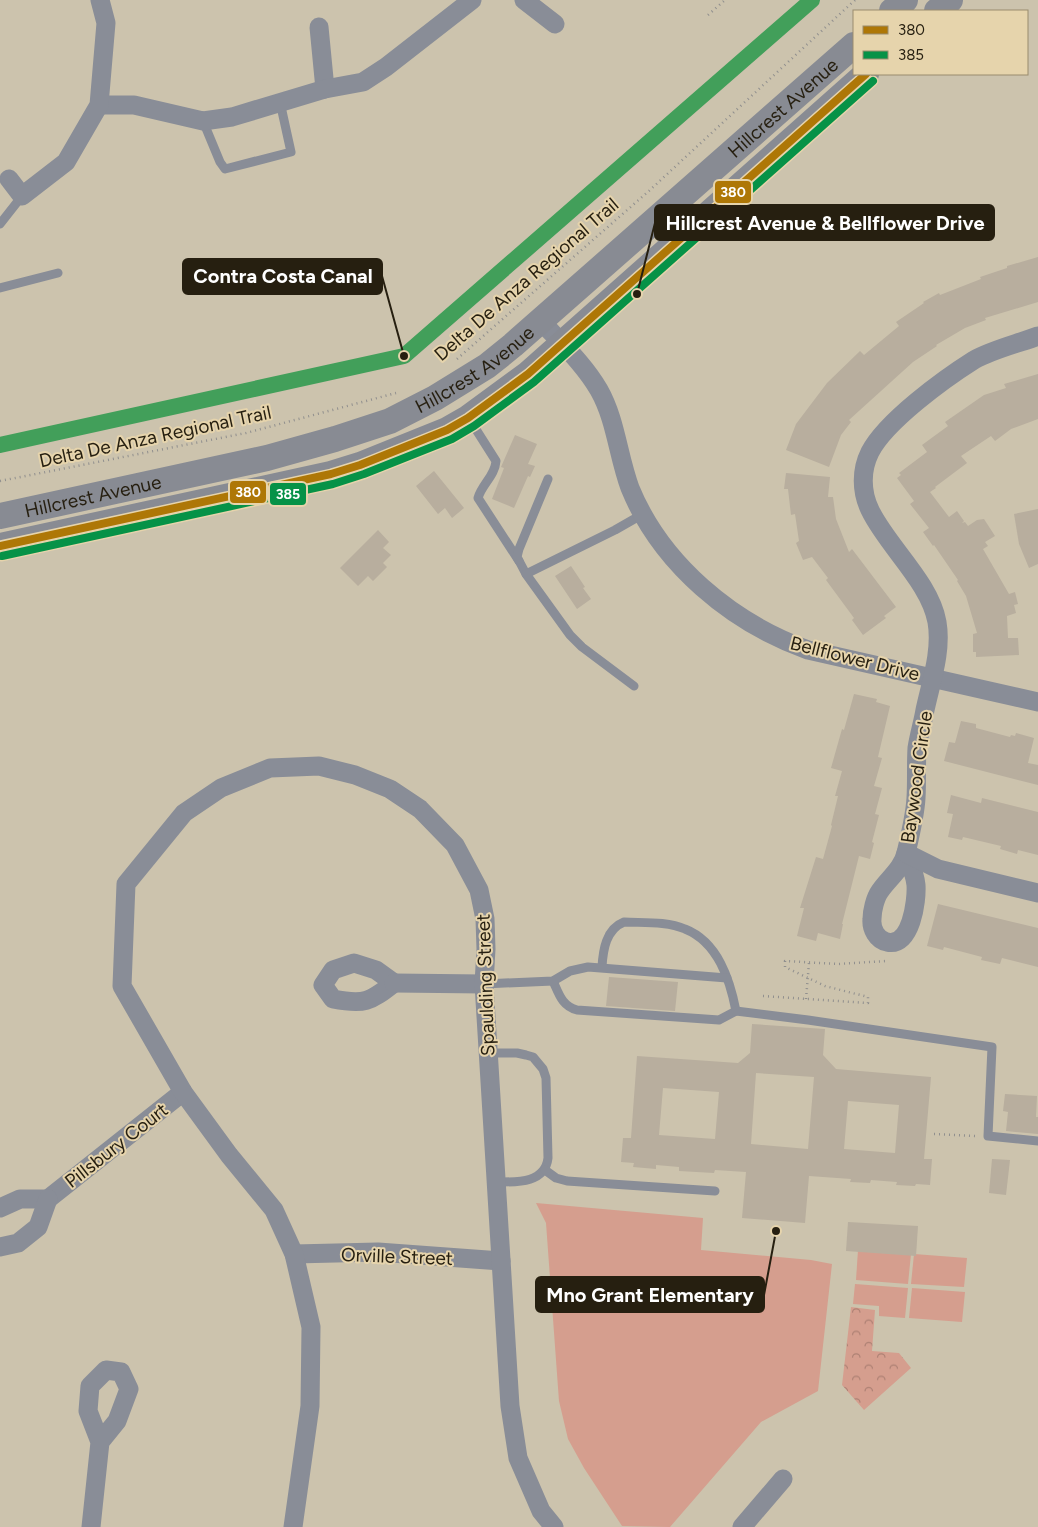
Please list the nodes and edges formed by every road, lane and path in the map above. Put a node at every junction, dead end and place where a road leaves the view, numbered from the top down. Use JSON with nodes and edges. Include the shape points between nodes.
{"nodes":[{"id":1,"x":100,"y":0,"type":"edge"},
{"id":2,"x":472,"y":0,"type":"edge"},
{"id":3,"x":524,"y":0,"type":"edge"},
{"id":4,"x":725,"y":0,"type":"edge"},
{"id":5,"x":855,"y":0,"type":"edge"},
{"id":6,"x":905,"y":0,"type":"edge"},
{"id":7,"x":950,"y":0,"type":"edge"},
{"id":8,"x":893,"y":10,"type":"edge"},
{"id":9,"x":938,"y":10,"type":"edge"},
{"id":10,"x":708,"y":15,"type":"dead end"},
{"id":11,"x":555,"y":24,"type":"dead end"},
{"id":12,"x":319,"y":27,"type":"dead end"},
{"id":13,"x":853,"y":46,"type":"edge"},
{"id":14,"x":865,"y":75,"type":"edge"},
{"id":15,"x":325,"y":89,"type":"junction"},
{"id":16,"x":280,"y":102,"type":"junction"},
{"id":17,"x":99,"y":106,"type":"junction"},
{"id":18,"x":203,"y":121,"type":"junction"},
{"id":19,"x":9,"y":179,"type":"dead end"},
{"id":20,"x":22,"y":196,"type":"junction"},
{"id":21,"x":0,"y":224,"type":"edge"},
{"id":22,"x":58,"y":273,"type":"dead end"},
{"id":23,"x":0,"y":288,"type":"edge"},
{"id":24,"x":540,"y":321,"type":"junction"},
{"id":25,"x":1038,"y":336,"type":"edge"},
{"id":26,"x":562,"y":344,"type":"junction"},
{"id":27,"x":457,"y":359,"type":"dead end"},
{"id":28,"x":400,"y":392,"type":"dead end"},
{"id":29,"x":468,"y":418,"type":"junction"},
{"id":30,"x":548,"y":479,"type":"dead end"},
{"id":31,"x":0,"y":481,"type":"edge"},
{"id":32,"x":643,"y":514,"type":"junction"},
{"id":33,"x":0,"y":516,"type":"edge"},
{"id":34,"x":0,"y":546,"type":"edge"},
{"id":35,"x":519,"y":561,"type":"junction"},
{"id":36,"x":526,"y":574,"type":"junction"},
{"id":37,"x":933,"y":677,"type":"junction"},
{"id":38,"x":634,"y":686,"type":"dead end"},
{"id":39,"x":1038,"y":702,"type":"edge"},
{"id":40,"x":1038,"y":892,"type":"edge"},
{"id":41,"x":887,"y":955,"type":"dead end"},
{"id":42,"x":809,"y":963,"type":"junction"},
{"id":43,"x":602,"y":967,"type":"junction"},
{"id":44,"x":808,"y":977,"type":"junction"},
{"id":45,"x":727,"y":978,"type":"junction"},
{"id":46,"x":553,"y":981,"type":"junction"},
{"id":47,"x":394,"y":983,"type":"dead end"},
{"id":48,"x":484,"y":984,"type":"junction"},
{"id":49,"x":763,"y":996,"type":"dead end"},
{"id":50,"x":806,"y":999,"type":"junction"},
{"id":51,"x":736,"y":1011,"type":"junction"},
{"id":52,"x":488,"y":1053,"type":"junction"},
{"id":53,"x":184,"y":1092,"type":"junction"},
{"id":54,"x":934,"y":1134,"type":"dead end"},
{"id":55,"x":988,"y":1136,"type":"junction"},
{"id":56,"x":1038,"y":1141,"type":"edge"},
{"id":57,"x":545,"y":1170,"type":"junction"},
{"id":58,"x":496,"y":1182,"type":"junction"},
{"id":59,"x":716,"y":1191,"type":"dead end"},
{"id":60,"x":48,"y":1199,"type":"junction"},
{"id":61,"x":0,"y":1208,"type":"edge"},
{"id":62,"x":0,"y":1248,"type":"edge"},
{"id":63,"x":294,"y":1254,"type":"junction"},
{"id":64,"x":501,"y":1261,"type":"junction"},
{"id":65,"x":100,"y":1442,"type":"dead end"},
{"id":66,"x":783,"y":1479,"type":"dead end"},
{"id":67,"x":91,"y":1527,"type":"edge"},
{"id":68,"x":293,"y":1527,"type":"edge"},
{"id":69,"x":554,"y":1527,"type":"edge"},
{"id":70,"x":742,"y":1527,"type":"edge"}],
"edges":[{"from":1,"to":17,"type":"street","via":[[106,22]]},
{"from":2,"to":15,"type":"street","via":[[363,82]]},
{"from":3,"to":11,"type":"street"},
{"from":4,"to":10,"type":"path"},
{"from":5,"to":27,"type":"path","name":"Delta De Anza Regional Trail","via":[[650,190]]},
{"from":6,"to":8,"type":"main road"},
{"from":7,"to":9,"type":"main road"},
{"from":12,"to":15,"type":"street"},
{"from":13,"to":24,"type":"main road","name":"Hillcrest Avenue"},
{"from":14,"to":26,"type":"main road","name":"Hillcrest Avenue"},
{"from":15,"to":16,"type":"street"},
{"from":16,"to":18,"type":"street","via":[[232,117]]},
{"from":16,"to":18,"type":"lane","via":[[291,152],[225,169]]},
{"from":17,"to":18,"type":"street","via":[[134,105]]},
{"from":17,"to":20,"type":"street","via":[[66,162]]},
{"from":19,"to":20,"type":"street"},
{"from":20,"to":21,"type":"lane"},
{"from":22,"to":23,"type":"lane"},
{"from":24,"to":26,"type":"street","name":"Bellflower Drive"},
{"from":24,"to":33,"type":"main road","name":"Hillcrest Avenue","via":[[487,366],[390,421],[267,458]]},
{"from":25,"to":37,"type":"street","name":"Baywood Circle","via":[[987,354],[948,379],[900,417],[876,443],[866,463],[863,487],[869,508],[933,610],[938,634]]},
{"from":26,"to":29,"type":"main road","name":"Hillcrest Avenue","via":[[512,387]]},
{"from":26,"to":32,"type":"street","name":"Bellflower Drive","via":[[591,377],[605,401],[622,465]]},
{"from":28,"to":31,"type":"path","name":"Delta De Anza Regional Trail","via":[[246,433]]},
{"from":29,"to":34,"type":"main road","name":"Hillcrest Avenue","via":[[392,453],[331,474]]},
{"from":29,"to":35,"type":"lane","via":[[496,461],[493,474],[480,494],[480,502]]},
{"from":30,"to":35,"type":"lane","via":[[519,549]]},
{"from":32,"to":36,"type":"lane"},
{"from":32,"to":37,"type":"street","name":"Bellflower Drive","via":[[671,555],[706,590],[726,607],[766,631],[808,650]]},
{"from":35,"to":36,"type":"lane"},
{"from":36,"to":38,"type":"lane","via":[[570,635]]},
{"from":37,"to":39,"type":"street","name":"Bellflower Drive"},
{"from":37,"to":40,"type":"street","name":"Baywood Circle","via":[[918,744],[916,801],[906,853],[938,869]]},
{"from":41,"to":42,"type":"path","via":[[886,961]]},
{"from":42,"to":44,"type":"path"},
{"from":42,"to":44,"type":"path","via":[[785,961],[785,967]]},
{"from":43,"to":45,"type":"lane"},
{"from":43,"to":45,"type":"lane","via":[[609,934],[615,927],[624,922],[659,924],[687,929],[698,937],[719,959]]},
{"from":43,"to":46,"type":"lane","via":[[580,968]]},
{"from":44,"to":50,"type":"path"},
{"from":44,"to":50,"type":"path","via":[[825,986],[868,997],[868,1003]]},
{"from":45,"to":51,"type":"lane"},
{"from":46,"to":48,"type":"lane"},
{"from":46,"to":51,"type":"lane","via":[[563,1002],[577,1010],[719,1020]]},
{"from":47,"to":48,"type":"street"},
{"from":48,"to":52,"type":"street","name":"Spaulding Street"},
{"from":48,"to":53,"type":"street","name":"Spaulding Street","via":[[485,919],[479,890],[455,845],[420,809],[390,789],[356,776],[319,766],[270,768],[221,788],[184,812],[126,884],[122,986]]},
{"from":49,"to":50,"type":"path"},
{"from":51,"to":55,"type":"lane","via":[[992,1047]]},
{"from":52,"to":57,"type":"lane","via":[[517,1053],[533,1057],[543,1069],[548,1158]]},
{"from":52,"to":58,"type":"street","name":"Spaulding Street"},
{"from":53,"to":60,"type":"street","name":"Pillsbury Court"},
{"from":53,"to":63,"type":"street","name":"Spaulding Street","via":[[274,1210]]},
{"from":54,"to":55,"type":"path"},
{"from":55,"to":56,"type":"lane"},
{"from":57,"to":58,"type":"lane","via":[[525,1182]]},
{"from":57,"to":59,"type":"lane","via":[[567,1181]]},
{"from":58,"to":64,"type":"street","name":"Spaulding Street"},
{"from":60,"to":61,"type":"street","via":[[20,1199]]},
{"from":60,"to":62,"type":"street","via":[[38,1227],[18,1243]]},
{"from":63,"to":64,"type":"street","name":"Orville Street","via":[[378,1252]]},
{"from":63,"to":68,"type":"street","name":"Spaulding Street","via":[[311,1327],[310,1406]]},
{"from":64,"to":69,"type":"street","name":"Spaulding Street","via":[[510,1406],[518,1458],[541,1511]]},
{"from":65,"to":67,"type":"street"},
{"from":66,"to":70,"type":"street"}]}
